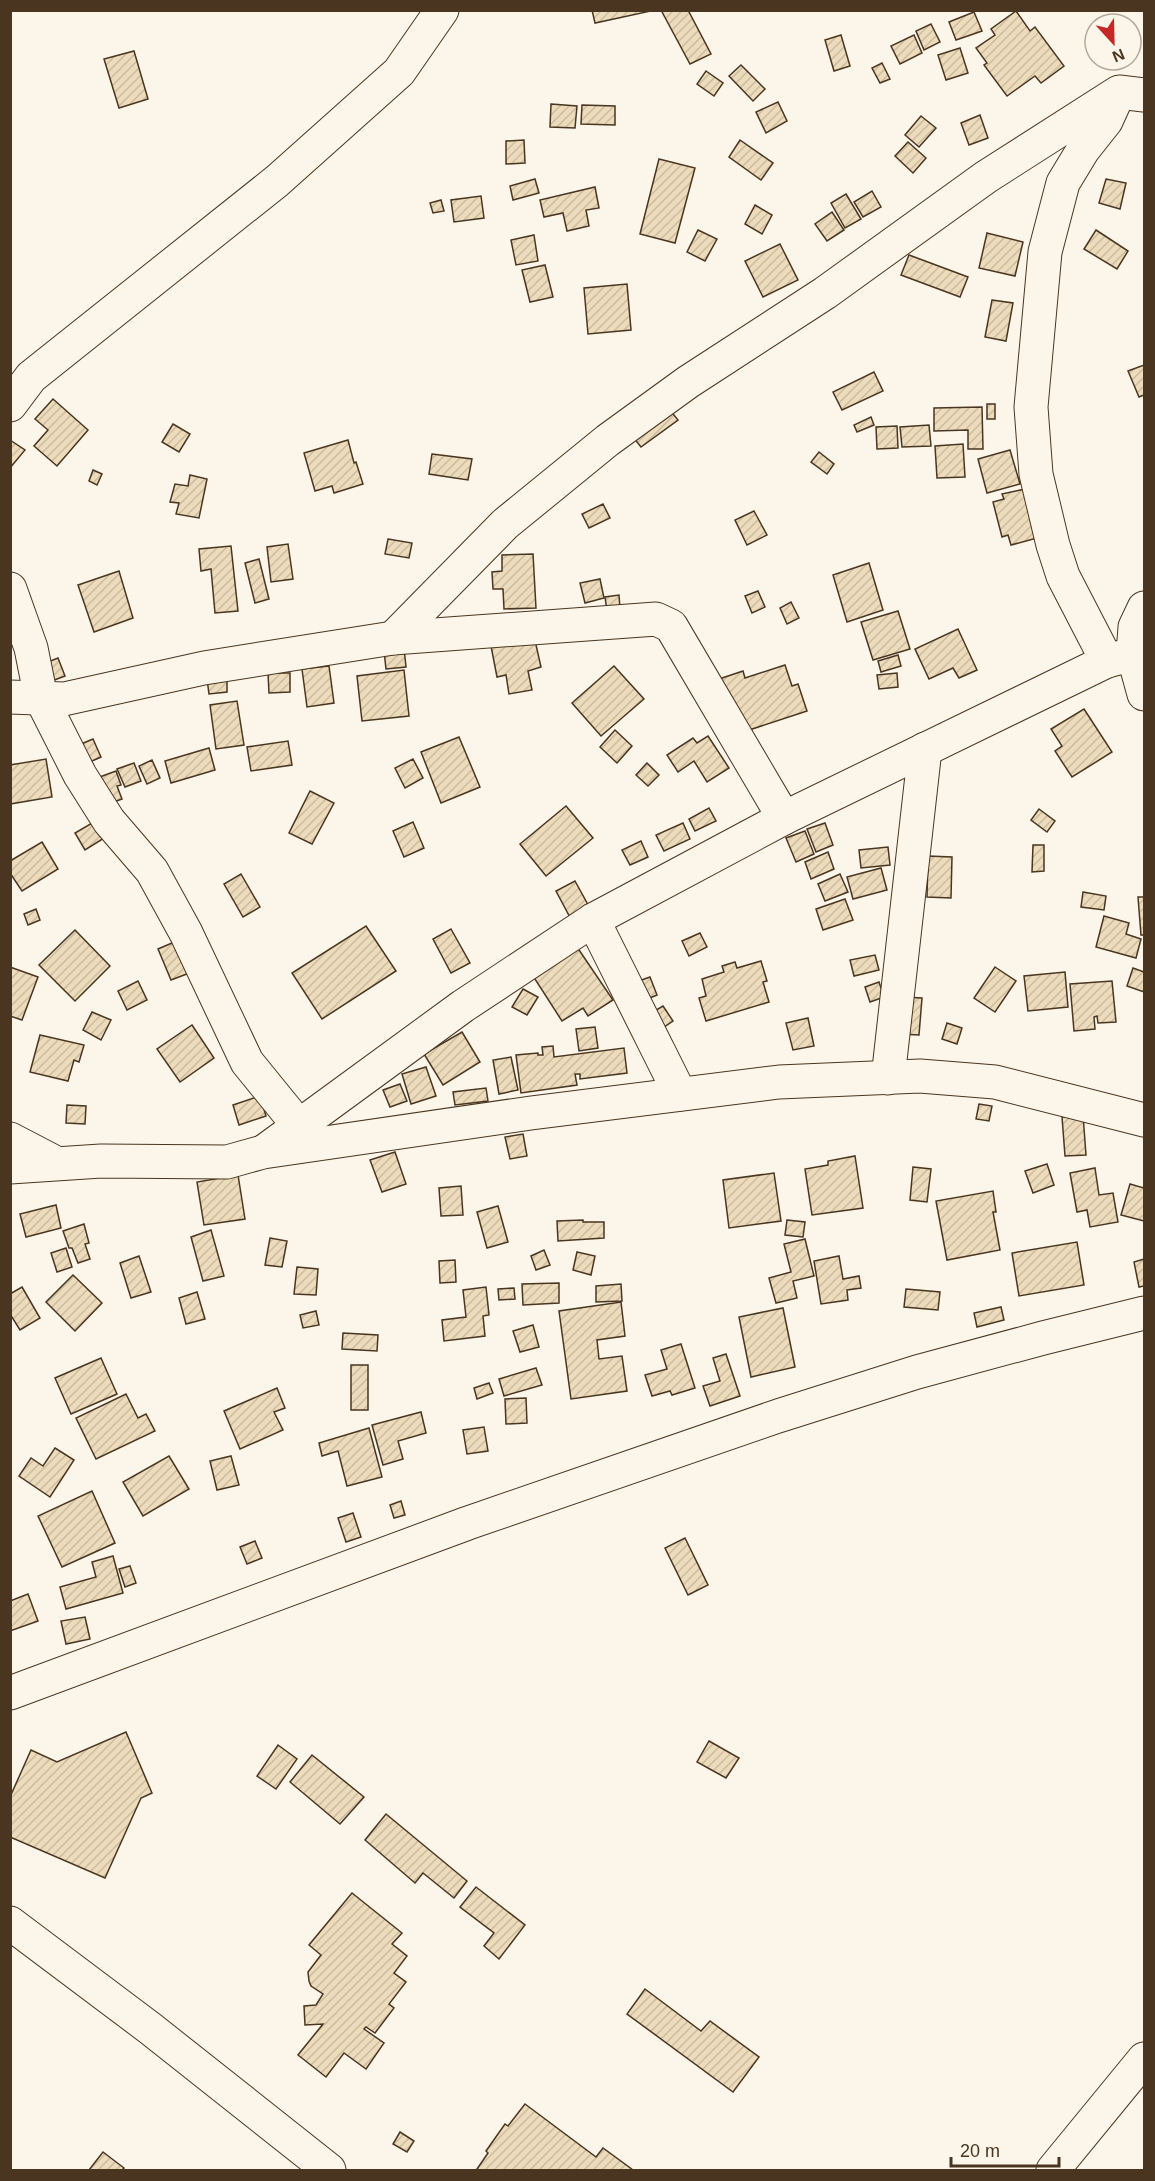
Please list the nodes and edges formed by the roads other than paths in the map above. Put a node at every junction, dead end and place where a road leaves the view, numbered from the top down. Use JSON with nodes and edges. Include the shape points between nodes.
{"nodes":[{"id":1,"x":442,"y":10,"type":"edge"},
{"id":2,"x":1132,"y":94,"type":"edge"},
{"id":3,"x":10,"y":405,"type":"edge"},
{"id":4,"x":10,"y":589,"type":"edge"},
{"id":5,"x":1144,"y":608,"type":"edge"},
{"id":6,"x":393,"y":638,"type":"junction"},
{"id":7,"x":1120,"y":658,"type":"junction"},
{"id":8,"x":1144,"y":694,"type":"edge"},
{"id":9,"x":26,"y":697,"type":"edge"},
{"id":10,"x":925,"y":749,"type":"junction"},
{"id":11,"x":784,"y":818,"type":"junction"},
{"id":12,"x":593,"y":920,"type":"junction"},
{"id":13,"x":888,"y":1078,"type":"junction"},
{"id":14,"x":680,"y":1094,"type":"junction"},
{"id":15,"x":1144,"y":1120,"type":"edge"},
{"id":16,"x":299,"y":1126,"type":"junction"},
{"id":17,"x":10,"y":1139,"type":"edge"},
{"id":18,"x":263,"y":1152,"type":"junction"},
{"id":19,"x":56,"y":1163,"type":"junction"},
{"id":20,"x":10,"y":1167,"type":"edge"},
{"id":21,"x":1144,"y":1313,"type":"edge"},
{"id":22,"x":10,"y":1693,"type":"edge"},
{"id":23,"x":10,"y":1923,"type":"edge"},
{"id":24,"x":1144,"y":2059,"type":"edge"},
{"id":25,"x":329,"y":2170,"type":"edge"},
{"id":26,"x":1053,"y":2170,"type":"edge"}],
"edges":[{"from":1,"to":3,"type":"street","via":[[399,72],[277,181],[31,377]]},
{"from":2,"to":6,"type":"street","via":[[986,177],[825,293],[688,382],[608,440],[505,524]]},
{"from":2,"to":7,"type":"street","via":[[1106,120],[1063,183],[1045,252],[1031,407],[1036,474],[1063,576]]},
{"from":4,"to":9,"type":"street","via":[[32,648]]},
{"from":5,"to":7,"type":"street"},
{"from":6,"to":9,"type":"street","via":[[204,668],[64,699]]},
{"from":6,"to":11,"type":"street","via":[[664,621],[671,626]]},
{"from":7,"to":8,"type":"street"},
{"from":7,"to":10,"type":"street"},
{"from":9,"to":16,"type":"street","via":[[109,820],[152,871],[247,1062]]},
{"from":10,"to":11,"type":"street"},
{"from":10,"to":13,"type":"street"},
{"from":11,"to":12,"type":"street"},
{"from":12,"to":14,"type":"street"},
{"from":12,"to":16,"type":"street","via":[[463,1006]]},
{"from":13,"to":14,"type":"street","via":[[779,1082]]},
{"from":13,"to":15,"type":"street","via":[[920,1076],[994,1082]]},
{"from":14,"to":18,"type":"street"},
{"from":16,"to":18,"type":"street"},
{"from":17,"to":19,"type":"street"},
{"from":18,"to":19,"type":"street","via":[[228,1162]]},
{"from":19,"to":20,"type":"street"},
{"from":21,"to":22,"type":"street","via":[[917,1372],[778,1416],[457,1527]]},
{"from":23,"to":25,"type":"street"},
{"from":24,"to":26,"type":"street"}]}
